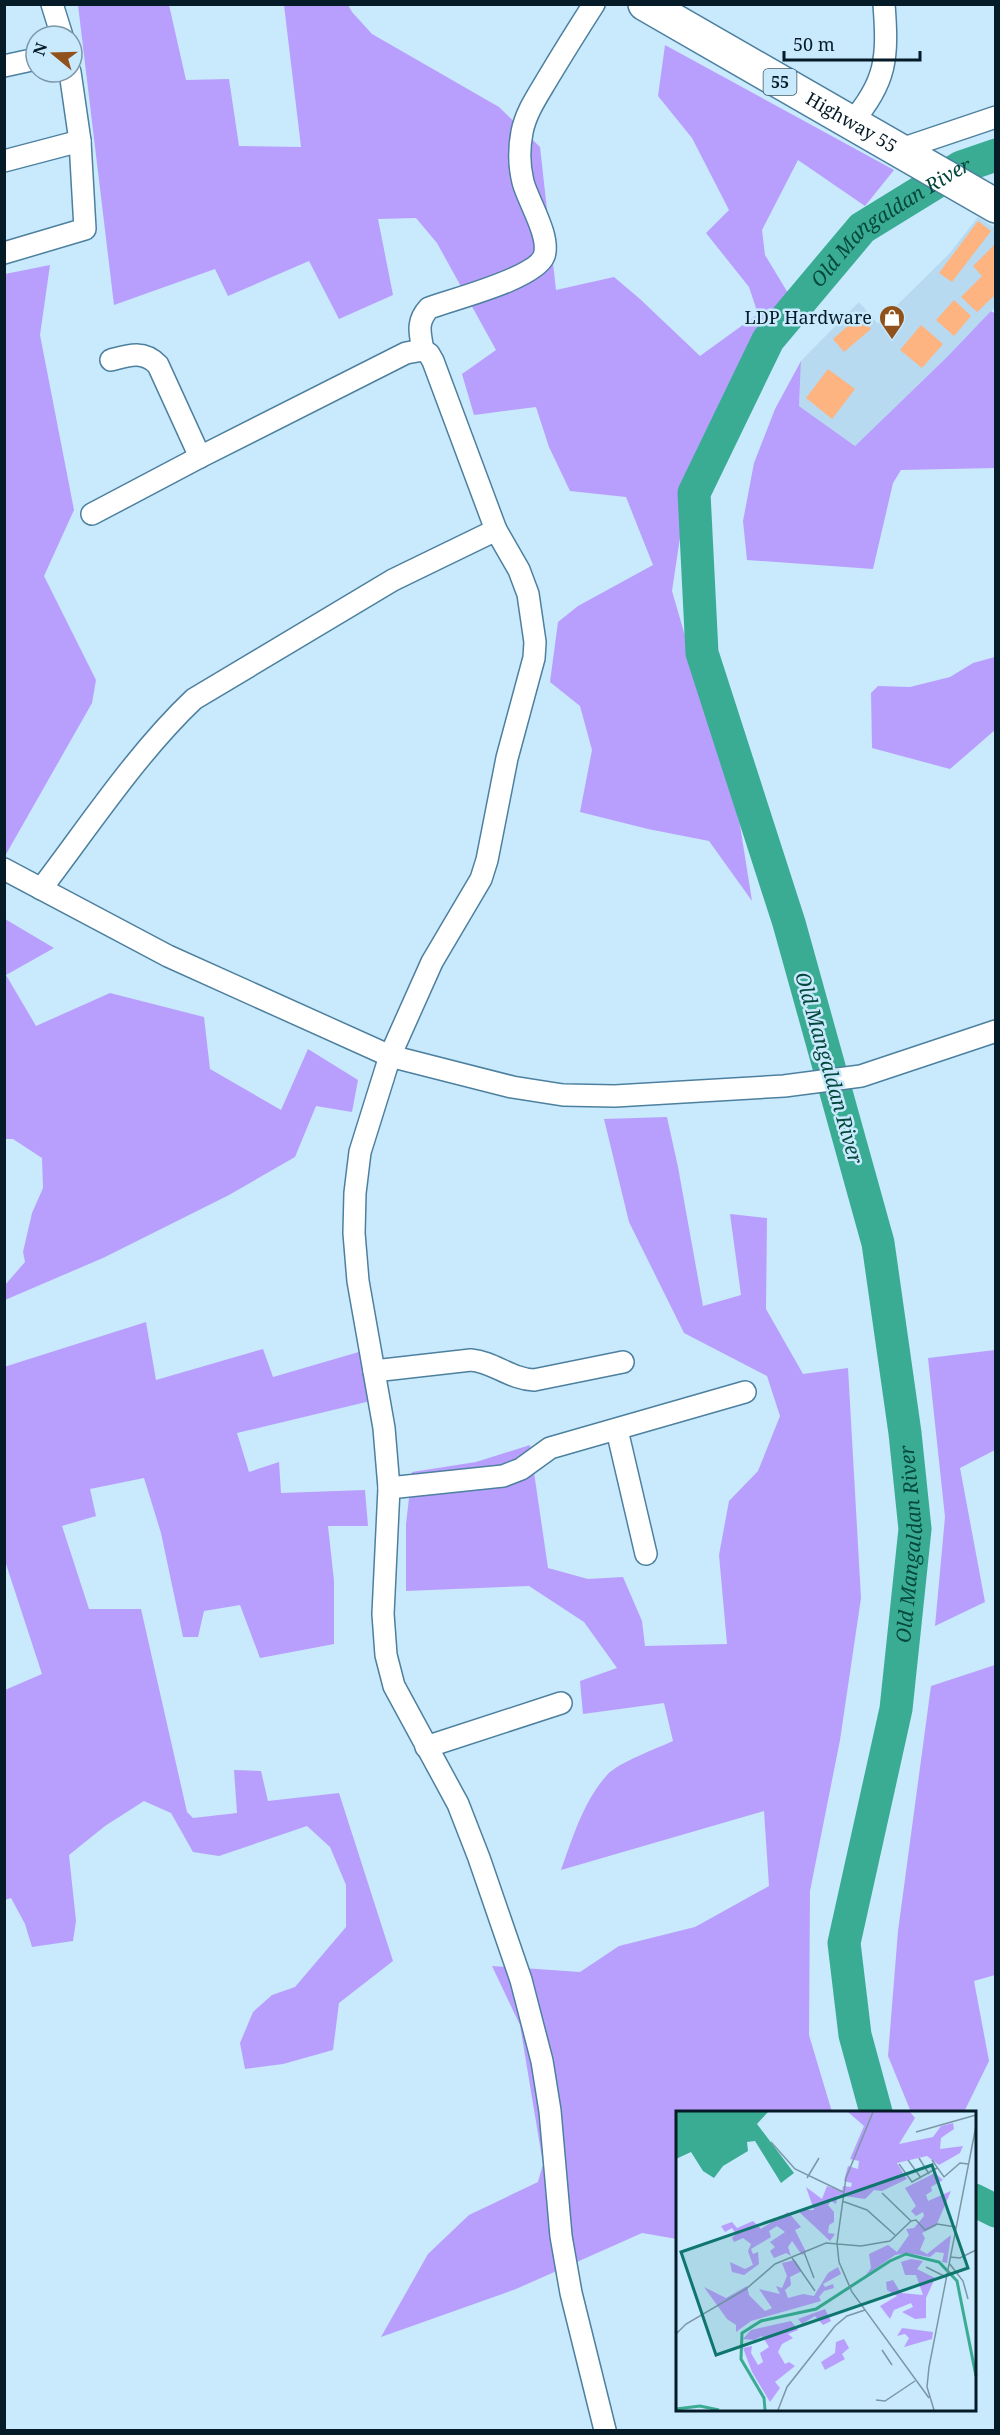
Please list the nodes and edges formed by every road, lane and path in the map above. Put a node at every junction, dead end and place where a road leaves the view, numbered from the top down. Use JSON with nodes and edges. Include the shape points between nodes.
{"nodes":[{"id":1,"x":52,"y":4,"type":"edge"},
{"id":2,"x":594,"y":4,"type":"edge"},
{"id":3,"x":645,"y":4,"type":"edge"},
{"id":4,"x":884,"y":4,"type":"edge"},
{"id":5,"x":58,"y":24,"type":"edge"},
{"id":6,"x":24,"y":62,"type":"edge"},
{"id":7,"x":4,"y":66,"type":"edge"},
{"id":8,"x":72,"y":84,"type":"edge"},
{"id":9,"x":996,"y":117,"type":"edge"},
{"id":10,"x":851,"y":123,"type":"junction"},
{"id":11,"x":80,"y":141,"type":"junction"},
{"id":12,"x":907,"y":155,"type":"junction"},
{"id":13,"x":4,"y":161,"type":"edge"},
{"id":14,"x":983,"y":199,"type":"edge"},
{"id":15,"x":4,"y":253,"type":"edge"},
{"id":16,"x":423,"y":350,"type":"junction"},
{"id":17,"x":111,"y":360,"type":"dead end"},
{"id":18,"x":200,"y":457,"type":"junction"},
{"id":19,"x":92,"y":514,"type":"dead end"},
{"id":20,"x":496,"y":530,"type":"junction"},
{"id":21,"x":4,"y":869,"type":"edge"},
{"id":22,"x":41,"y":889,"type":"junction"},
{"id":23,"x":996,"y":1031,"type":"edge"},
{"id":24,"x":390,"y":1056,"type":"junction"},
{"id":25,"x":623,"y":1362,"type":"dead end"},
{"id":26,"x":374,"y":1371,"type":"junction"},
{"id":27,"x":745,"y":1392,"type":"dead end"},
{"id":28,"x":617,"y":1430,"type":"junction"},
{"id":29,"x":389,"y":1488,"type":"junction"},
{"id":30,"x":646,"y":1554,"type":"dead end"},
{"id":31,"x":561,"y":1703,"type":"dead end"},
{"id":32,"x":426,"y":1747,"type":"junction"},
{"id":33,"x":605,"y":2430,"type":"edge"}],
"edges":[{"from":1,"to":5,"type":"street"},
{"from":2,"to":16,"type":"street","via":[[530,109],[522,131],[523,182],[541,227],[544,256],[535,268],[519,277],[429,308],[419,326]]},
{"from":3,"to":10,"type":"highway","name":"Highway 55","number":"55"},
{"from":4,"to":10,"type":"street","via":[[887,39],[878,85]]},
{"from":6,"to":7,"type":"street"},
{"from":8,"to":11,"type":"street"},
{"from":9,"to":12,"type":"street"},
{"from":10,"to":12,"type":"highway","name":"Highway 55","number":"55"},
{"from":11,"to":13,"type":"street"},
{"from":11,"to":15,"type":"street","via":[[85,229]]},
{"from":12,"to":14,"type":"highway","name":"Highway 55","number":"55"},
{"from":16,"to":18,"type":"street","via":[[406,353]]},
{"from":16,"to":20,"type":"street","via":[[433,361]]},
{"from":17,"to":18,"type":"street","via":[[134,354],[152,358]]},
{"from":18,"to":19,"type":"street"},
{"from":20,"to":22,"type":"street","via":[[393,580],[194,699],[148,749]]},
{"from":20,"to":24,"type":"street","via":[[528,594],[534,658],[481,879],[432,962]]},
{"from":21,"to":22,"type":"street"},
{"from":22,"to":24,"type":"street","via":[[168,956]]},
{"from":23,"to":24,"type":"street","via":[[861,1076],[784,1086],[615,1096],[563,1095],[512,1087]]},
{"from":24,"to":26,"type":"street","via":[[360,1152],[355,1193],[358,1281]]},
{"from":25,"to":26,"type":"street","via":[[534,1380],[522,1380],[483,1361],[471,1360]]},
{"from":26,"to":29,"type":"street"},
{"from":27,"to":28,"type":"street"},
{"from":28,"to":29,"type":"street","via":[[550,1449],[503,1476]]},
{"from":28,"to":30,"type":"street"},
{"from":29,"to":32,"type":"street","via":[[383,1614],[386,1655],[394,1686]]},
{"from":31,"to":32,"type":"street"},
{"from":32,"to":33,"type":"street","via":[[458,1804],[521,1980],[550,2111],[561,2236],[571,2293]]}]}
